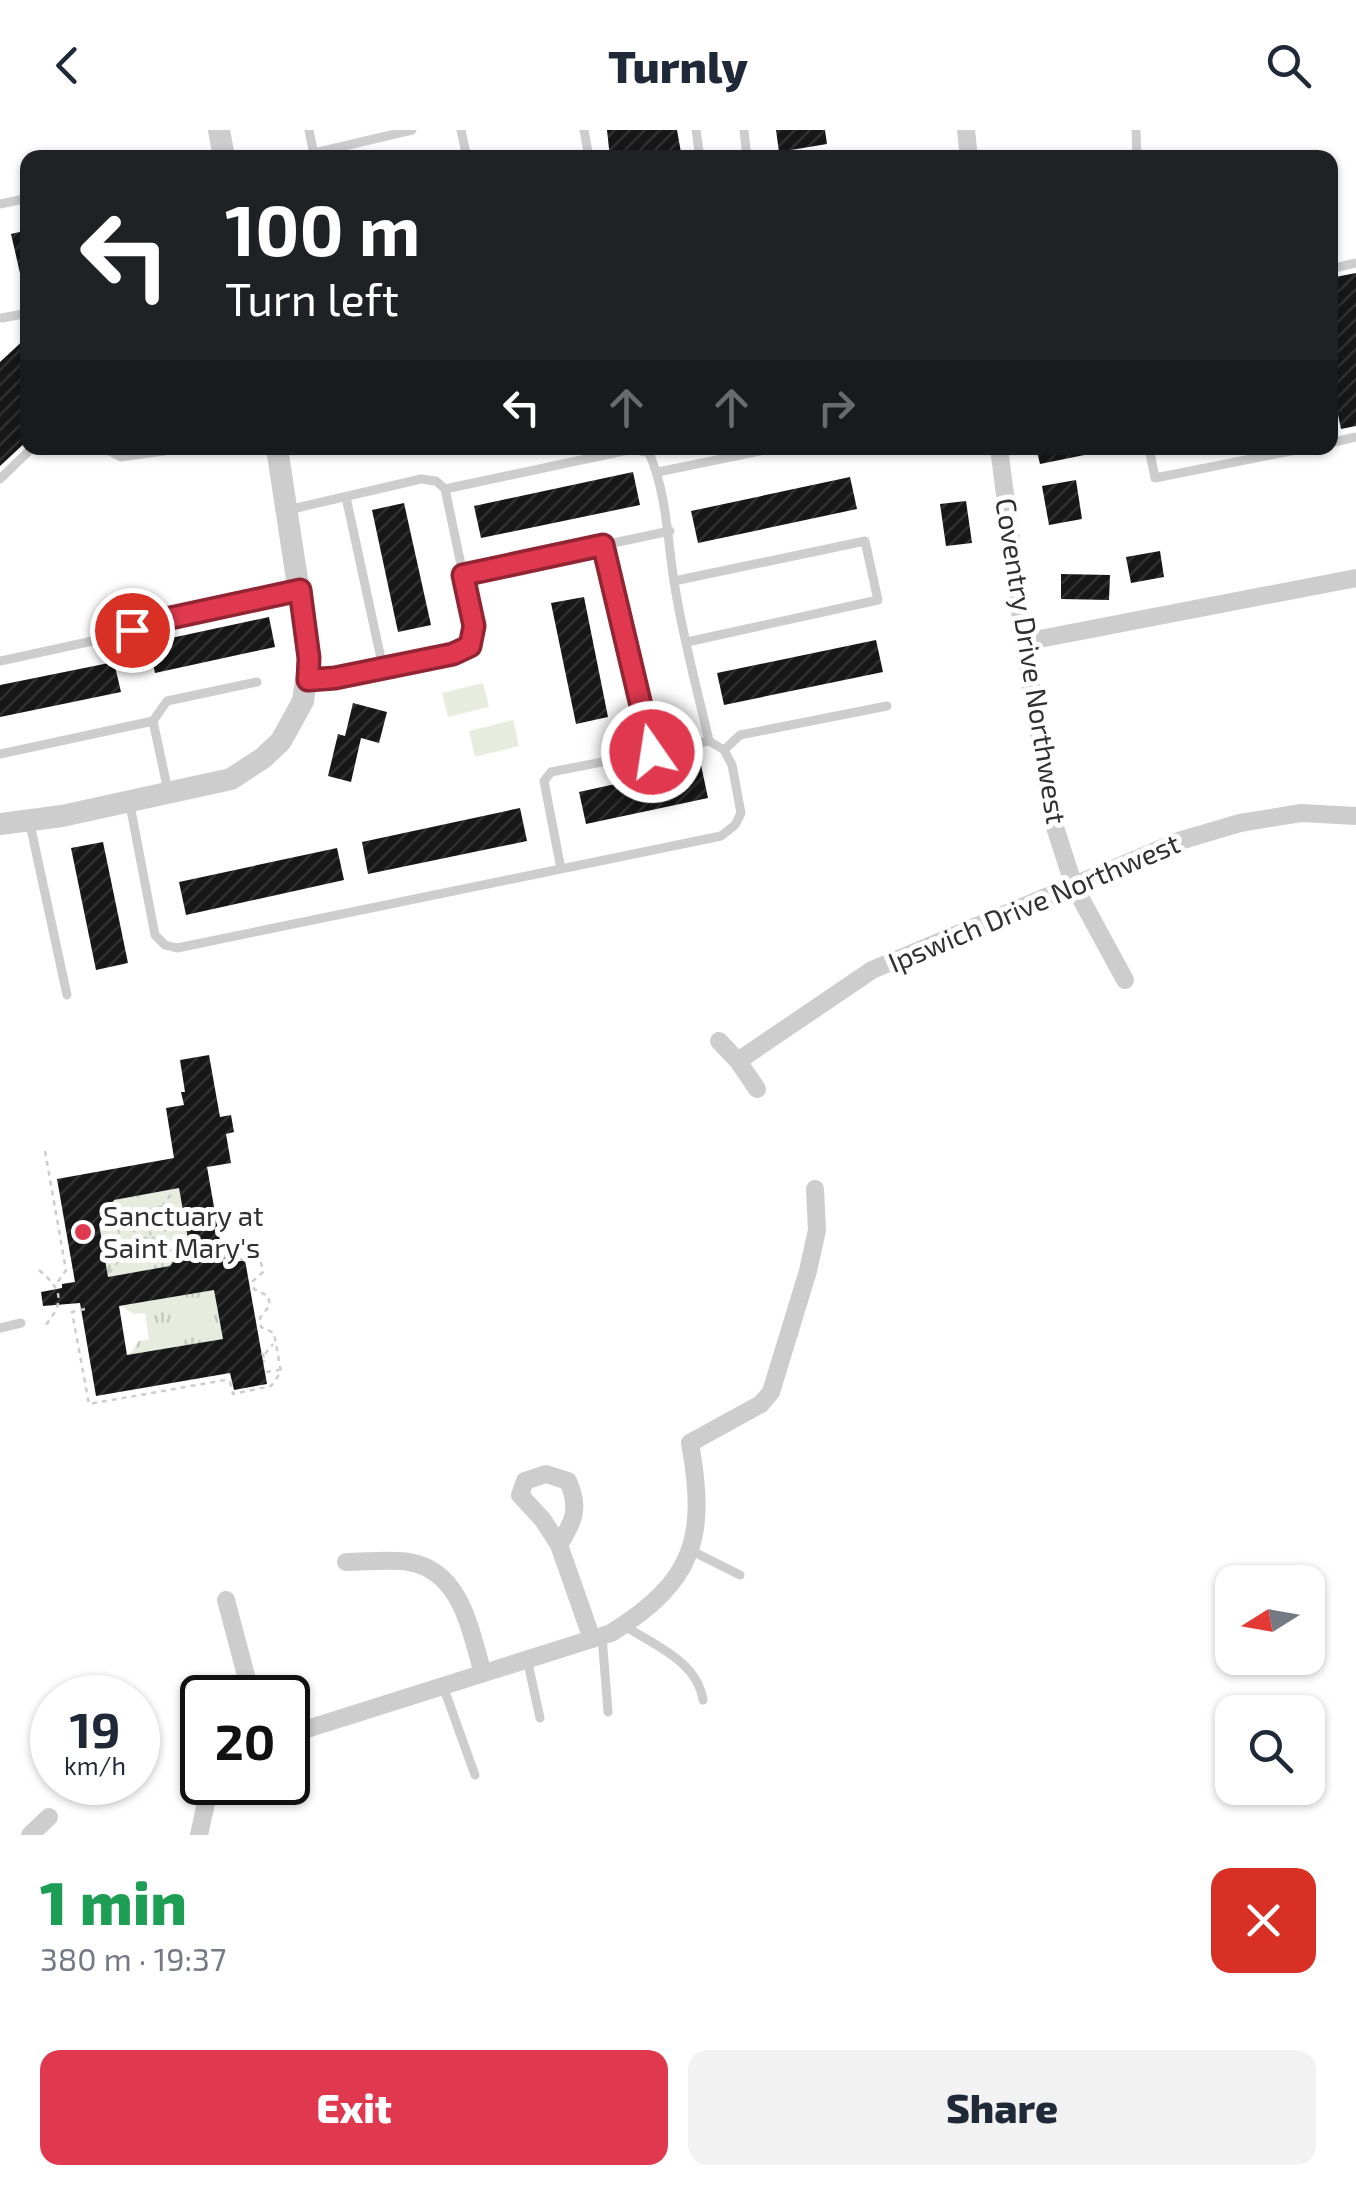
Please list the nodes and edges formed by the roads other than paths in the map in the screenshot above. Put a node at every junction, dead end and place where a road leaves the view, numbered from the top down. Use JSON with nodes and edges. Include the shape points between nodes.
{"nodes":[{"id":1,"x":412,"y":130,"type":"edge"},
{"id":2,"x":334,"y":150,"type":"edge"},
{"id":3,"x":25,"y":455,"type":"edge"},
{"id":4,"x":278,"y":455,"type":"edge"},
{"id":5,"x":605,"y":455,"type":"edge"},
{"id":6,"x":650,"y":455,"type":"edge"},
{"id":7,"x":740,"y":455,"type":"edge"},
{"id":8,"x":1000,"y":455,"type":"edge"},
{"id":9,"x":1150,"y":455,"type":"edge"},
{"id":10,"x":1271,"y":455,"type":"edge"},
{"id":11,"x":658,"y":472,"type":"junction"},
{"id":12,"x":0,"y":479,"type":"edge"},
{"id":13,"x":444,"y":489,"type":"junction"},
{"id":14,"x":346,"y":496,"type":"junction"},
{"id":15,"x":288,"y":510,"type":"junction"},
{"id":16,"x":670,"y":531,"type":"junction"},
{"id":17,"x":603,"y":545,"type":"junction"},
{"id":18,"x":463,"y":575,"type":"junction"},
{"id":19,"x":1356,"y":578,"type":"edge"},
{"id":20,"x":674,"y":581,"type":"junction"},
{"id":21,"x":300,"y":590,"type":"junction"},
{"id":22,"x":687,"y":642,"type":"junction"},
{"id":23,"x":1024,"y":642,"type":"junction"},
{"id":24,"x":0,"y":661,"type":"edge"},
{"id":25,"x":383,"y":668,"type":"junction"},
{"id":26,"x":308,"y":680,"type":"junction"},
{"id":27,"x":258,"y":682,"type":"dead end"},
{"id":28,"x":886,"y":706,"type":"dead end"},
{"id":29,"x":153,"y":722,"type":"junction"},
{"id":30,"x":709,"y":741,"type":"junction"},
{"id":31,"x":724,"y":750,"type":"junction"},
{"id":32,"x":652,"y":752,"type":"junction"},
{"id":33,"x":0,"y":754,"type":"edge"},
{"id":34,"x":168,"y":794,"type":"junction"},
{"id":35,"x":129,"y":802,"type":"junction"},
{"id":36,"x":1356,"y":816,"type":"edge"},
{"id":37,"x":30,"y":821,"type":"junction"},
{"id":38,"x":0,"y":824,"type":"edge"},
{"id":39,"x":561,"y":869,"type":"junction"},
{"id":40,"x":1074,"y":886,"type":"junction"},
{"id":41,"x":1124,"y":980,"type":"dead end"},
{"id":42,"x":66,"y":995,"type":"dead end"},
{"id":43,"x":719,"y":1041,"type":"dead end"},
{"id":44,"x":738,"y":1061,"type":"junction"},
{"id":45,"x":757,"y":1089,"type":"dead end"},
{"id":46,"x":815,"y":1189,"type":"dead end"},
{"id":47,"x":21,"y":1323,"type":"dead end"},
{"id":48,"x":0,"y":1328,"type":"edge"},
{"id":49,"x":559,"y":1545,"type":"dead end"},
{"id":50,"x":690,"y":1550,"type":"junction"},
{"id":51,"x":346,"y":1562,"type":"dead end"},
{"id":52,"x":740,"y":1575,"type":"dead end"},
{"id":53,"x":226,"y":1600,"type":"dead end"},
{"id":54,"x":623,"y":1625,"type":"junction"},
{"id":55,"x":597,"y":1637,"type":"junction"},
{"id":56,"x":528,"y":1659,"type":"junction"},
{"id":57,"x":484,"y":1673,"type":"junction"},
{"id":58,"x":244,"y":1675,"type":"edge"},
{"id":59,"x":443,"y":1686,"type":"junction"},
{"id":60,"x":703,"y":1700,"type":"dead end"},
{"id":61,"x":608,"y":1712,"type":"dead end"},
{"id":62,"x":540,"y":1718,"type":"dead end"},
{"id":63,"x":310,"y":1728,"type":"edge"},
{"id":64,"x":475,"y":1775,"type":"dead end"},
{"id":65,"x":206,"y":1805,"type":"edge"},
{"id":66,"x":48,"y":1816,"type":"dead end"},
{"id":67,"x":30,"y":1835,"type":"edge"},
{"id":68,"x":199,"y":1835,"type":"edge"}],
"edges":[{"from":1,"to":2,"type":"lane"},
{"from":3,"to":12,"type":"lane"},
{"from":4,"to":15,"type":"street"},
{"from":5,"to":13,"type":"lane"},
{"from":6,"to":11,"type":"lane"},
{"from":7,"to":11,"type":"lane"},
{"from":8,"to":23,"type":"street","name":"Coventry Drive Northwest"},
{"from":9,"to":10,"type":"lane","via":[[1155,478]]},
{"from":11,"to":16,"type":"lane"},
{"from":13,"to":14,"type":"lane","via":[[436,480],[420,479]]},
{"from":13,"to":18,"type":"lane"},
{"from":14,"to":15,"type":"lane"},
{"from":14,"to":25,"type":"lane"},
{"from":15,"to":21,"type":"street"},
{"from":16,"to":17,"type":"lane"},
{"from":16,"to":20,"type":"lane"},
{"from":17,"to":18,"type":"lane"},
{"from":17,"to":32,"type":"lane"},
{"from":18,"to":25,"type":"lane","via":[[474,626],[470,646]]},
{"from":19,"to":23,"type":"street"},
{"from":20,"to":22,"type":"lane"},
{"from":20,"to":22,"type":"lane","via":[[865,541],[878,600]]},
{"from":21,"to":24,"type":"lane"},
{"from":21,"to":26,"type":"street"},
{"from":22,"to":30,"type":"lane"},
{"from":23,"to":40,"type":"street","name":"Coventry Drive Northwest","via":[[1052,818]]},
{"from":25,"to":26,"type":"lane"},
{"from":26,"to":34,"type":"street","via":[[292,722],[263,758],[231,779]]},
{"from":27,"to":29,"type":"lane","via":[[167,701]]},
{"from":28,"to":31,"type":"lane","via":[[740,735]]},
{"from":29,"to":33,"type":"lane"},
{"from":29,"to":34,"type":"lane"},
{"from":30,"to":31,"type":"lane"},
{"from":30,"to":32,"type":"lane"},
{"from":31,"to":39,"type":"lane","via":[[741,812],[735,826],[721,836]]},
{"from":32,"to":39,"type":"lane","via":[[551,772],[544,781]]},
{"from":34,"to":35,"type":"street"},
{"from":35,"to":37,"type":"street"},
{"from":35,"to":39,"type":"lane","via":[[156,935],[177,948]]},
{"from":36,"to":40,"type":"street","name":"Ipswich Drive Northwest","via":[[1300,813],[1240,822]]},
{"from":37,"to":38,"type":"street"},
{"from":37,"to":42,"type":"lane"},
{"from":40,"to":41,"type":"street","name":"Coventry Drive Northwest"},
{"from":40,"to":44,"type":"street","name":"Ipswich Drive Northwest","via":[[872,970]]},
{"from":43,"to":44,"type":"street"},
{"from":44,"to":45,"type":"street"},
{"from":46,"to":50,"type":"street","via":[[811,1258],[770,1392],[762,1404],[690,1443],[699,1492]]},
{"from":47,"to":48,"type":"lane"},
{"from":49,"to":55,"type":"street"},
{"from":50,"to":52,"type":"lane"},
{"from":50,"to":54,"type":"street","via":[[649,1609]]},
{"from":51,"to":57,"type":"street","via":[[429,1567],[459,1600]]},
{"from":53,"to":58,"type":"street"},
{"from":54,"to":55,"type":"street"},
{"from":54,"to":60,"type":"lane","via":[[689,1668]]},
{"from":55,"to":56,"type":"street"},
{"from":55,"to":61,"type":"lane"},
{"from":56,"to":57,"type":"street"},
{"from":56,"to":62,"type":"lane"},
{"from":57,"to":59,"type":"street"},
{"from":59,"to":63,"type":"street"},
{"from":59,"to":64,"type":"lane"},
{"from":65,"to":68,"type":"street"},
{"from":66,"to":67,"type":"street"}]}
